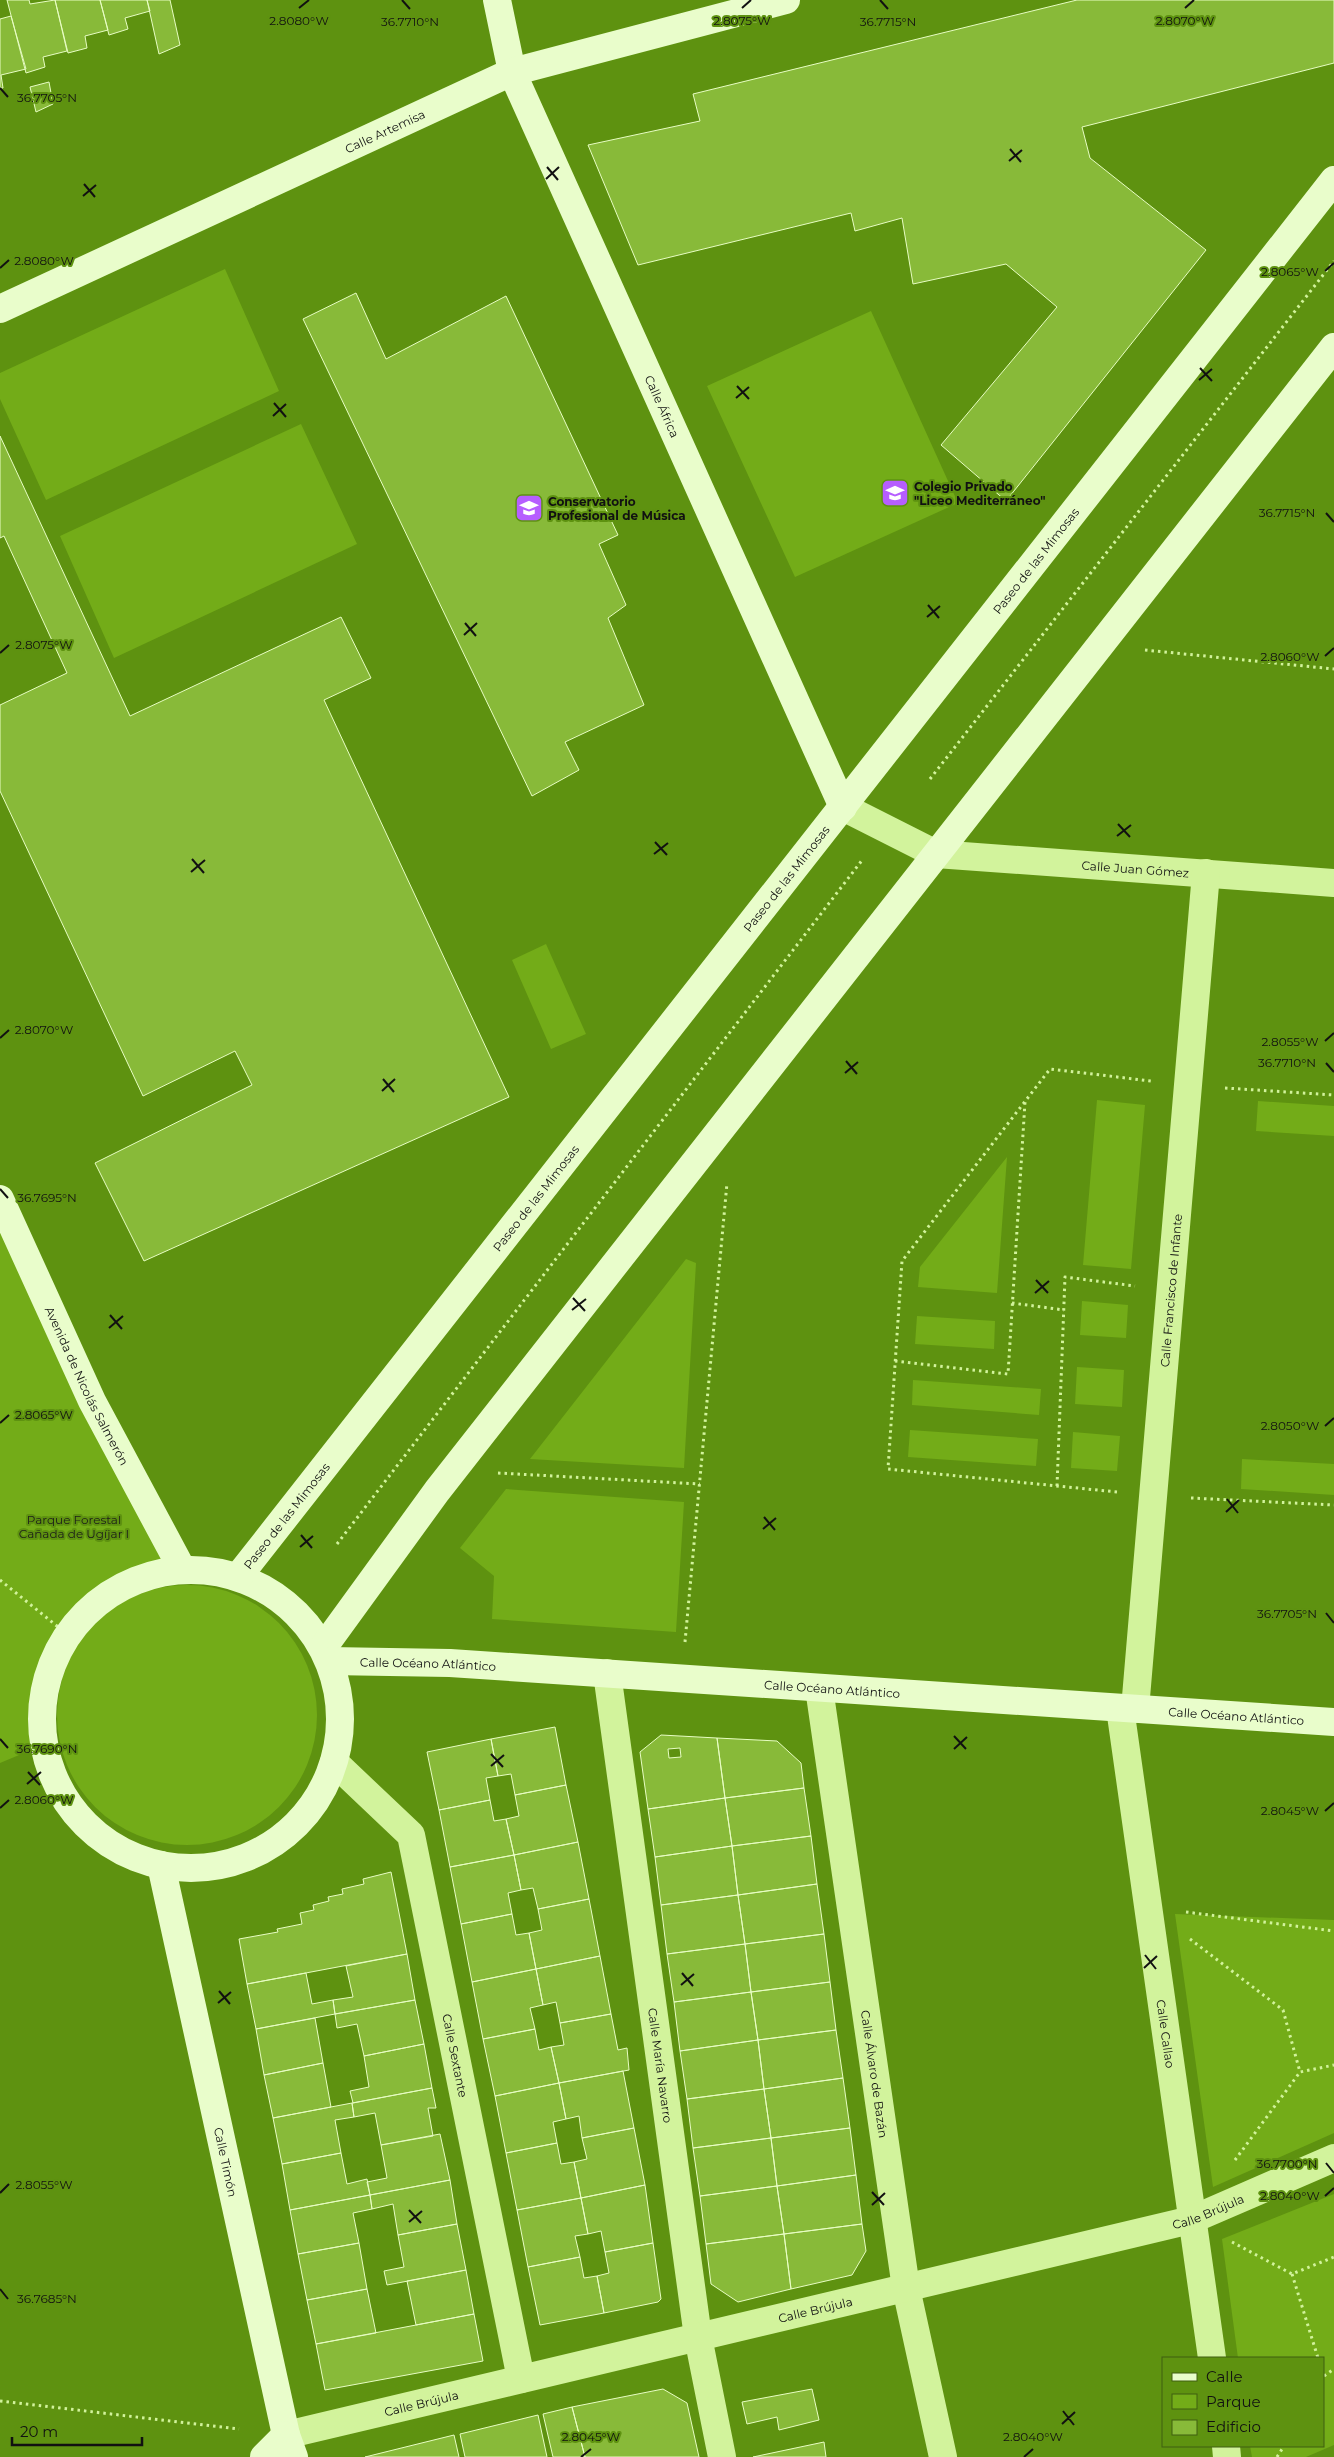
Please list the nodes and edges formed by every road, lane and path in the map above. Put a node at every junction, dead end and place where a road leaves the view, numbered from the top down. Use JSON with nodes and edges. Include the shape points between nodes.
{"nodes":[{"id":1,"x":497,"y":0,"type":"edge"},
{"id":2,"x":786,"y":0,"type":"edge"},
{"id":3,"x":512,"y":72,"type":"junction"},
{"id":4,"x":1334,"y":180,"type":"edge"},
{"id":5,"x":1334,"y":261,"type":"edge"},
{"id":6,"x":0,"y":309,"type":"edge"},
{"id":7,"x":1334,"y":346,"type":"edge"},
{"id":8,"x":1099,"y":646,"type":"junction"},
{"id":9,"x":1334,"y":669,"type":"edge"},
{"id":10,"x":930,"y":779,"type":"dead end"},
{"id":11,"x":843,"y":806,"type":"junction"},
{"id":12,"x":936,"y":854,"type":"junction"},
{"id":13,"x":864,"y":859,"type":"dead end"},
{"id":14,"x":1206,"y":873,"type":"junction"},
{"id":15,"x":1334,"y":883,"type":"edge"},
{"id":16,"x":1188,"y":1086,"type":"junction"},
{"id":17,"x":1334,"y":1095,"type":"edge"},
{"id":18,"x":1025,"y":1101,"type":"junction"},
{"id":19,"x":727,"y":1181,"type":"dead end"},
{"id":20,"x":0,"y":1198,"type":"edge"},
{"id":21,"x":1170,"y":1291,"type":"junction"},
{"id":22,"x":1012,"y":1303,"type":"junction"},
{"id":23,"x":1064,"y":1310,"type":"junction"},
{"id":24,"x":895,"y":1361,"type":"junction"},
{"id":25,"x":453,"y":1470,"type":"junction"},
{"id":26,"x":700,"y":1484,"type":"junction"},
{"id":27,"x":1057,"y":1486,"type":"junction"},
{"id":28,"x":1153,"y":1496,"type":"junction"},
{"id":29,"x":1334,"y":1505,"type":"edge"},
{"id":30,"x":337,"y":1544,"type":"dead end"},
{"id":31,"x":182,"y":1569,"type":"junction"},
{"id":32,"x":238,"y":1577,"type":"junction"},
{"id":33,"x":0,"y":1580,"type":"edge"},
{"id":34,"x":68,"y":1635,"type":"junction"},
{"id":35,"x":326,"y":1654,"type":"junction"},
{"id":36,"x":607,"y":1673,"type":"junction"},
{"id":37,"x":682,"y":1678,"type":"junction"},
{"id":38,"x":819,"y":1688,"type":"junction"},
{"id":39,"x":1128,"y":1708,"type":"junction"},
{"id":40,"x":1334,"y":1722,"type":"edge"},
{"id":41,"x":334,"y":1762,"type":"junction"},
{"id":42,"x":162,"y":1865,"type":"junction"},
{"id":43,"x":1148,"y":1907,"type":"junction"},
{"id":44,"x":1334,"y":1931,"type":"edge"},
{"id":45,"x":1334,"y":2065,"type":"edge"},
{"id":46,"x":1300,"y":2072,"type":"junction"},
{"id":47,"x":1334,"y":2158,"type":"edge"},
{"id":48,"x":1231,"y":2165,"type":"dead end"},
{"id":49,"x":1191,"y":2220,"type":"junction"},
{"id":50,"x":1334,"y":2257,"type":"edge"},
{"id":51,"x":1292,"y":2274,"type":"junction"},
{"id":52,"x":906,"y":2288,"type":"junction"},
{"id":53,"x":698,"y":2337,"type":"junction"},
{"id":54,"x":1212,"y":2357,"type":"edge"},
{"id":55,"x":1318,"y":2357,"type":"edge"},
{"id":56,"x":521,"y":2379,"type":"junction"},
{"id":57,"x":0,"y":2400,"type":"edge"},
{"id":58,"x":290,"y":2446,"type":"edge"},
{"id":59,"x":264,"y":2457,"type":"edge"},
{"id":60,"x":722,"y":2457,"type":"edge"},
{"id":61,"x":943,"y":2457,"type":"edge"}],
"edges":[{"from":1,"to":3,"type":"street","name":"Calle África"},
{"from":2,"to":3,"type":"street","name":"Calle Artemisa"},
{"from":3,"to":6,"type":"street","name":"Calle Artemisa"},
{"from":3,"to":11,"type":"street","name":"Calle África"},
{"from":4,"to":11,"type":"street","name":"Paseo de las Mimosas"},
{"from":5,"to":10,"type":"path"},
{"from":7,"to":8,"type":"street"},
{"from":8,"to":9,"type":"path"},
{"from":8,"to":12,"type":"street"},
{"from":11,"to":12,"type":"street"},
{"from":11,"to":32,"type":"street","name":"Paseo de las Mimosas"},
{"from":12,"to":14,"type":"street","name":"Calle Juan Gómez"},
{"from":12,"to":25,"type":"street"},
{"from":13,"to":30,"type":"path"},
{"from":14,"to":15,"type":"street","name":"Calle Juan Gómez"},
{"from":14,"to":16,"type":"street","name":"Calle Francisco de Infante"},
{"from":16,"to":17,"type":"path"},
{"from":16,"to":18,"type":"path","via":[[1050,1069]]},
{"from":16,"to":21,"type":"street","name":"Calle Francisco de Infante"},
{"from":18,"to":22,"type":"path"},
{"from":18,"to":24,"type":"path","via":[[902,1261]]},
{"from":19,"to":26,"type":"path"},
{"from":20,"to":31,"type":"street","name":"Avenida de Nicolás Salmerón","via":[[92,1401]]},
{"from":21,"to":23,"type":"path","via":[[1065,1277]]},
{"from":21,"to":28,"type":"street","name":"Calle Francisco de Infante"},
{"from":22,"to":23,"type":"path"},
{"from":22,"to":24,"type":"path","via":[[1008,1374]]},
{"from":23,"to":27,"type":"path"},
{"from":24,"to":27,"type":"path","via":[[888,1469]]},
{"from":25,"to":26,"type":"path"},
{"from":25,"to":35,"type":"street"},
{"from":26,"to":37,"type":"path"},
{"from":27,"to":28,"type":"path"},
{"from":28,"to":29,"type":"path"},
{"from":28,"to":39,"type":"street","name":"Calle Francisco de Infante"},
{"from":31,"to":32,"type":"street","via":[[210,1570]]},
{"from":31,"to":34,"type":"street","via":[[150,1574],[116,1588],[79,1619]]},
{"from":32,"to":35,"type":"street","via":[[264,1588],[287,1604],[307,1624]]},
{"from":33,"to":34,"type":"path"},
{"from":34,"to":42,"type":"street","via":[[58,1650],[45,1685],[41,1715],[43,1745],[58,1787],[84,1823],[120,1850]]},
{"from":35,"to":36,"type":"street","name":"Calle Océano Atlántico"},
{"from":35,"to":41,"type":"street","via":[[339,1694],[340,1728]]},
{"from":36,"to":37,"type":"street","name":"Calle Océano Atlántico"},
{"from":36,"to":53,"type":"street","name":"Calle María Navarro"},
{"from":37,"to":38,"type":"street","name":"Calle Océano Atlántico"},
{"from":38,"to":39,"type":"street","name":"Calle Océano Atlántico"},
{"from":38,"to":52,"type":"street","name":"Calle Álvaro de Bazán"},
{"from":39,"to":40,"type":"street","name":"Calle Océano Atlántico"},
{"from":39,"to":43,"type":"street","name":"Calle Callao"},
{"from":41,"to":42,"type":"street","via":[[320,1796],[297,1825],[268,1847],[235,1862],[199,1868]]},
{"from":41,"to":56,"type":"street","name":"Calle Sextante","via":[[411,1835]]},
{"from":42,"to":58,"type":"street","name":"Calle Timón"},
{"from":43,"to":44,"type":"path"},
{"from":43,"to":46,"type":"path","via":[[1283,2010]]},
{"from":43,"to":49,"type":"street","name":"Calle Callao"},
{"from":45,"to":46,"type":"path"},
{"from":46,"to":48,"type":"path"},
{"from":47,"to":49,"type":"street","name":"Calle Brújula"},
{"from":49,"to":51,"type":"path"},
{"from":49,"to":52,"type":"street","name":"Calle Brújula"},
{"from":49,"to":54,"type":"street","name":"Calle Callao"},
{"from":50,"to":51,"type":"path"},
{"from":51,"to":55,"type":"path"},
{"from":52,"to":53,"type":"street","name":"Calle Brújula"},
{"from":52,"to":61,"type":"street","name":"Calle Álvaro de Bazán"},
{"from":53,"to":56,"type":"street","name":"Calle Brújula"},
{"from":53,"to":60,"type":"street","name":"Calle María Navarro"},
{"from":56,"to":58,"type":"street","name":"Calle Brújula"},
{"from":57,"to":58,"type":"path"},
{"from":58,"to":59,"type":"street"}]}
